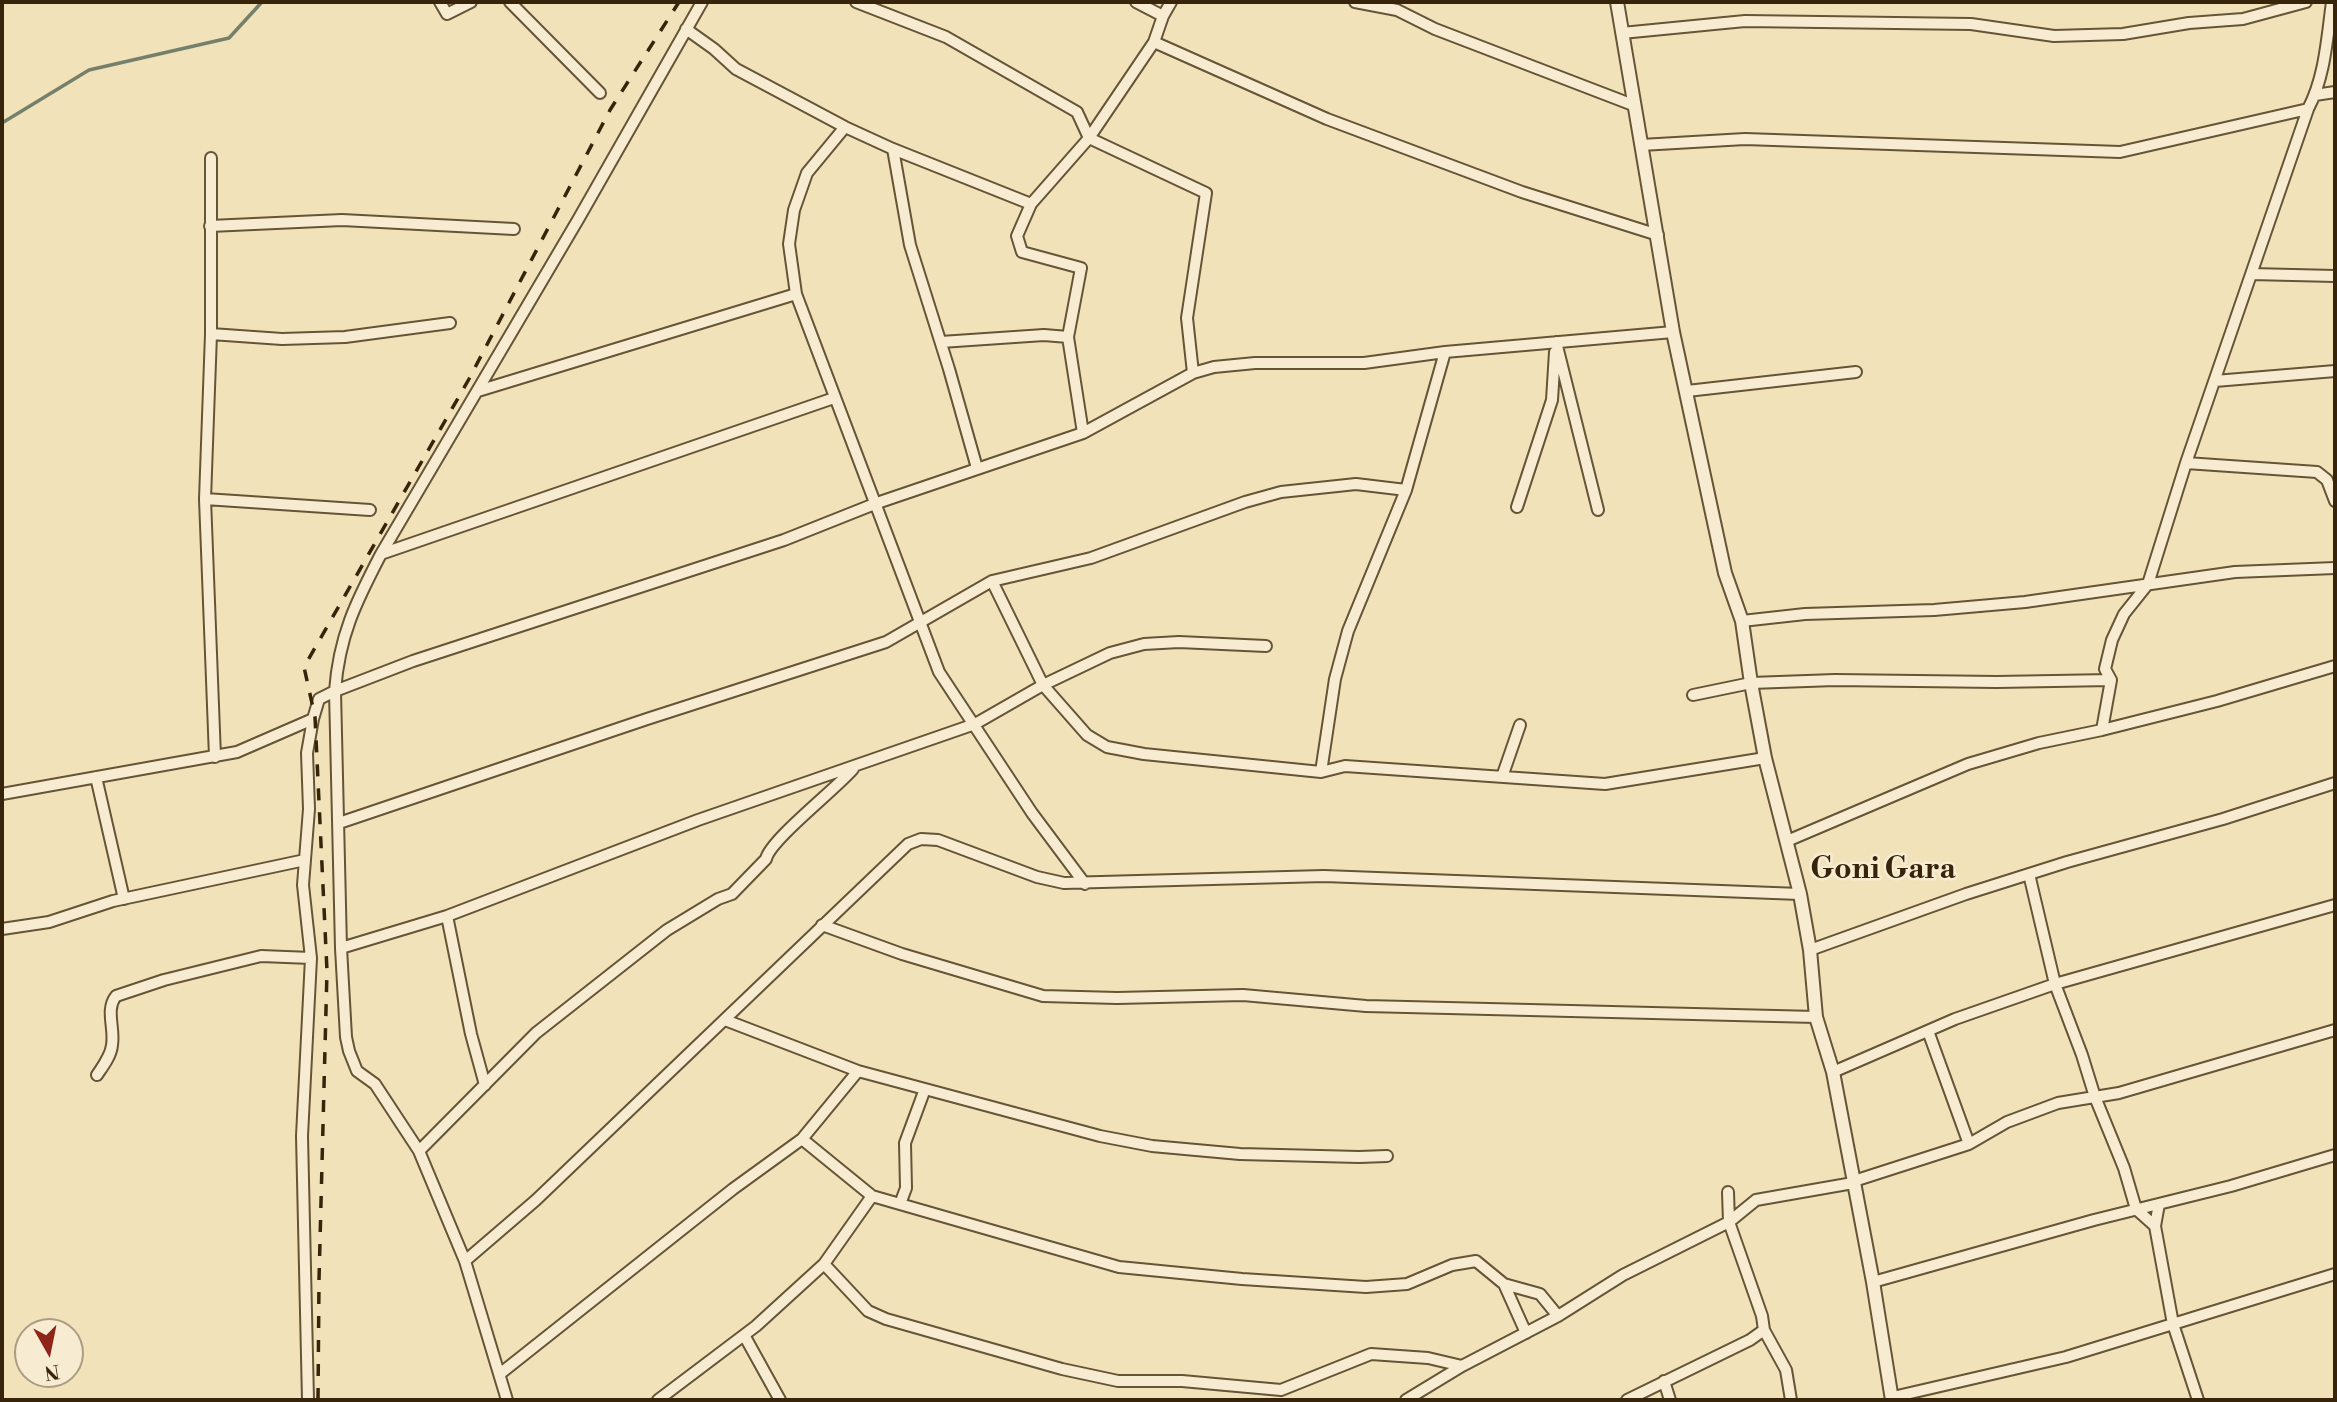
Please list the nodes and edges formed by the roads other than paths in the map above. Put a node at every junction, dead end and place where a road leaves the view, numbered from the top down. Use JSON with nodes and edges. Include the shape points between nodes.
{"nodes":[{"id":1,"x":440,"y":2,"type":"edge"},
{"id":2,"x":471,"y":2,"type":"edge"},
{"id":3,"x":510,"y":2,"type":"edge"},
{"id":4,"x":702,"y":2,"type":"edge"},
{"id":5,"x":856,"y":2,"type":"edge"},
{"id":6,"x":1136,"y":2,"type":"edge"},
{"id":7,"x":1171,"y":2,"type":"edge"},
{"id":8,"x":1355,"y":2,"type":"edge"},
{"id":9,"x":1617,"y":2,"type":"edge"},
{"id":10,"x":2306,"y":2,"type":"edge"},
{"id":11,"x":2332,"y":2,"type":"edge"},
{"id":12,"x":1163,"y":16,"type":"junction"},
{"id":13,"x":686,"y":29,"type":"junction"},
{"id":14,"x":1622,"y":33,"type":"junction"},
{"id":15,"x":1154,"y":41,"type":"junction"},
{"id":16,"x":2335,"y":92,"type":"edge"},
{"id":17,"x":600,"y":93,"type":"dead end"},
{"id":18,"x":2315,"y":95,"type":"junction"},
{"id":19,"x":1633,"y":105,"type":"junction"},
{"id":20,"x":2308,"y":109,"type":"junction"},
{"id":21,"x":845,"y":127,"type":"junction"},
{"id":22,"x":1089,"y":138,"type":"junction"},
{"id":23,"x":1641,"y":145,"type":"junction"},
{"id":24,"x":892,"y":149,"type":"junction"},
{"id":25,"x":211,"y":158,"type":"dead end"},
{"id":26,"x":1031,"y":204,"type":"junction"},
{"id":27,"x":209,"y":226,"type":"junction"},
{"id":28,"x":514,"y":229,"type":"dead end"},
{"id":29,"x":1658,"y":235,"type":"junction"},
{"id":30,"x":2251,"y":274,"type":"junction"},
{"id":31,"x":2335,"y":276,"type":"edge"},
{"id":32,"x":796,"y":294,"type":"junction"},
{"id":33,"x":450,"y":323,"type":"dead end"},
{"id":34,"x":1673,"y":332,"type":"junction"},
{"id":35,"x":211,"y":334,"type":"junction"},
{"id":36,"x":1068,"y":337,"type":"junction"},
{"id":37,"x":941,"y":342,"type":"junction"},
{"id":38,"x":1556,"y":342,"type":"junction"},
{"id":39,"x":1445,"y":352,"type":"junction"},
{"id":40,"x":2335,"y":371,"type":"edge"},
{"id":41,"x":1856,"y":372,"type":"dead end"},
{"id":42,"x":1193,"y":373,"type":"junction"},
{"id":43,"x":2215,"y":381,"type":"junction"},
{"id":44,"x":478,"y":390,"type":"junction"},
{"id":45,"x":1687,"y":391,"type":"junction"},
{"id":46,"x":834,"y":398,"type":"junction"},
{"id":47,"x":1083,"y":433,"type":"junction"},
{"id":48,"x":2186,"y":463,"type":"junction"},
{"id":49,"x":977,"y":468,"type":"junction"},
{"id":50,"x":1406,"y":489,"type":"junction"},
{"id":51,"x":205,"y":499,"type":"junction"},
{"id":52,"x":2335,"y":501,"type":"edge"},
{"id":53,"x":877,"y":503,"type":"junction"},
{"id":54,"x":1517,"y":507,"type":"dead end"},
{"id":55,"x":370,"y":510,"type":"dead end"},
{"id":56,"x":1598,"y":510,"type":"dead end"},
{"id":57,"x":381,"y":554,"type":"junction"},
{"id":58,"x":2335,"y":568,"type":"edge"},
{"id":59,"x":992,"y":581,"type":"junction"},
{"id":60,"x":2148,"y":584,"type":"junction"},
{"id":61,"x":921,"y":620,"type":"junction"},
{"id":62,"x":1742,"y":621,"type":"junction"},
{"id":63,"x":1266,"y":646,"type":"dead end"},
{"id":64,"x":2335,"y":666,"type":"edge"},
{"id":65,"x":2111,"y":680,"type":"junction"},
{"id":66,"x":1751,"y":683,"type":"junction"},
{"id":67,"x":1043,"y":685,"type":"junction"},
{"id":68,"x":335,"y":691,"type":"junction"},
{"id":69,"x":1693,"y":695,"type":"dead end"},
{"id":70,"x":313,"y":719,"type":"junction"},
{"id":71,"x":975,"y":724,"type":"junction"},
{"id":72,"x":1520,"y":725,"type":"dead end"},
{"id":73,"x":2102,"y":730,"type":"junction"},
{"id":74,"x":215,"y":757,"type":"junction"},
{"id":75,"x":1765,"y":758,"type":"junction"},
{"id":76,"x":855,"y":767,"type":"junction"},
{"id":77,"x":1321,"y":772,"type":"junction"},
{"id":78,"x":96,"y":777,"type":"junction"},
{"id":79,"x":1502,"y":777,"type":"junction"},
{"id":80,"x":2335,"y":783,"type":"edge"},
{"id":81,"x":2,"y":794,"type":"edge"},
{"id":82,"x":339,"y":823,"type":"junction"},
{"id":83,"x":1787,"y":841,"type":"junction"},
{"id":84,"x":305,"y":860,"type":"junction"},
{"id":85,"x":2029,"y":874,"type":"junction"},
{"id":86,"x":1085,"y":884,"type":"junction"},
{"id":87,"x":1800,"y":894,"type":"junction"},
{"id":88,"x":124,"y":900,"type":"junction"},
{"id":89,"x":2335,"y":905,"type":"edge"},
{"id":90,"x":447,"y":916,"type":"junction"},
{"id":91,"x":822,"y":925,"type":"junction"},
{"id":92,"x":2,"y":929,"type":"edge"},
{"id":93,"x":341,"y":948,"type":"junction"},
{"id":94,"x":1810,"y":950,"type":"junction"},
{"id":95,"x":311,"y":958,"type":"junction"},
{"id":96,"x":2055,"y":984,"type":"junction"},
{"id":97,"x":1816,"y":1017,"type":"junction"},
{"id":98,"x":725,"y":1020,"type":"junction"},
{"id":99,"x":2335,"y":1030,"type":"edge"},
{"id":100,"x":1928,"y":1031,"type":"junction"},
{"id":101,"x":858,"y":1071,"type":"junction"},
{"id":102,"x":1833,"y":1072,"type":"junction"},
{"id":103,"x":97,"y":1075,"type":"dead end"},
{"id":104,"x":485,"y":1085,"type":"junction"},
{"id":105,"x":925,"y":1089,"type":"junction"},
{"id":106,"x":2095,"y":1097,"type":"junction"},
{"id":107,"x":802,"y":1139,"type":"junction"},
{"id":108,"x":1969,"y":1144,"type":"junction"},
{"id":109,"x":419,"y":1151,"type":"junction"},
{"id":110,"x":2335,"y":1155,"type":"edge"},
{"id":111,"x":1387,"y":1156,"type":"dead end"},
{"id":112,"x":1854,"y":1182,"type":"junction"},
{"id":113,"x":1728,"y":1192,"type":"dead end"},
{"id":114,"x":873,"y":1196,"type":"junction"},
{"id":115,"x":900,"y":1204,"type":"junction"},
{"id":116,"x":2159,"y":1204,"type":"junction"},
{"id":117,"x":2136,"y":1209,"type":"junction"},
{"id":118,"x":1729,"y":1222,"type":"junction"},
{"id":119,"x":2155,"y":1226,"type":"junction"},
{"id":120,"x":465,"y":1261,"type":"junction"},
{"id":121,"x":824,"y":1264,"type":"junction"},
{"id":122,"x":2335,"y":1274,"type":"edge"},
{"id":123,"x":1873,"y":1282,"type":"junction"},
{"id":124,"x":1504,"y":1284,"type":"junction"},
{"id":125,"x":1558,"y":1316,"type":"junction"},
{"id":126,"x":2173,"y":1324,"type":"junction"},
{"id":127,"x":1764,"y":1330,"type":"junction"},
{"id":128,"x":1526,"y":1333,"type":"junction"},
{"id":129,"x":744,"y":1335,"type":"junction"},
{"id":130,"x":1462,"y":1366,"type":"junction"},
{"id":131,"x":501,"y":1373,"type":"junction"},
{"id":132,"x":1664,"y":1381,"type":"junction"},
{"id":133,"x":1893,"y":1399,"type":"edge"},
{"id":134,"x":308,"y":1400,"type":"edge"},
{"id":135,"x":507,"y":1400,"type":"edge"},
{"id":136,"x":658,"y":1400,"type":"edge"},
{"id":137,"x":780,"y":1400,"type":"edge"},
{"id":138,"x":1406,"y":1400,"type":"edge"},
{"id":139,"x":1627,"y":1400,"type":"edge"},
{"id":140,"x":1670,"y":1400,"type":"edge"},
{"id":141,"x":1791,"y":1400,"type":"edge"},
{"id":142,"x":2198,"y":1400,"type":"edge"}],
"edges":[{"from":1,"to":2,"type":"street","via":[[447,14]]},
{"from":3,"to":17,"type":"street"},
{"from":4,"to":13,"type":"street"},
{"from":5,"to":22,"type":"street","via":[[946,37],[1077,112]]},
{"from":6,"to":12,"type":"street"},
{"from":7,"to":12,"type":"street"},
{"from":8,"to":19,"type":"street","via":[[1397,10]]},
{"from":9,"to":14,"type":"street"},
{"from":10,"to":14,"type":"street","via":[[2243,19],[2123,34],[2054,36],[1971,24],[1745,20]]},
{"from":11,"to":18,"type":"street"},
{"from":12,"to":15,"type":"street"},
{"from":13,"to":21,"type":"street","via":[[736,69]]},
{"from":13,"to":44,"type":"street"},
{"from":14,"to":19,"type":"street"},
{"from":15,"to":22,"type":"street"},
{"from":15,"to":29,"type":"street","via":[[1327,118],[1522,192]]},
{"from":16,"to":18,"type":"street"},
{"from":18,"to":20,"type":"street"},
{"from":19,"to":23,"type":"street"},
{"from":20,"to":23,"type":"street","via":[[2120,152],[1745,139]]},
{"from":20,"to":30,"type":"street"},
{"from":21,"to":24,"type":"street"},
{"from":21,"to":32,"type":"street","via":[[807,173],[794,210],[789,244]]},
{"from":22,"to":26,"type":"street"},
{"from":22,"to":42,"type":"street","via":[[1206,193],[1187,318]]},
{"from":23,"to":29,"type":"street"},
{"from":24,"to":26,"type":"street"},
{"from":24,"to":37,"type":"street","via":[[910,245]]},
{"from":25,"to":27,"type":"street"},
{"from":26,"to":36,"type":"street","via":[[1017,236],[1022,252],[1081,268]]},
{"from":27,"to":28,"type":"street","via":[[342,220]]},
{"from":27,"to":35,"type":"street"},
{"from":29,"to":34,"type":"street"},
{"from":30,"to":31,"type":"street"},
{"from":30,"to":43,"type":"street"},
{"from":32,"to":44,"type":"street"},
{"from":32,"to":46,"type":"street"},
{"from":33,"to":35,"type":"street","via":[[345,337]]},
{"from":34,"to":38,"type":"street"},
{"from":34,"to":45,"type":"street"},
{"from":35,"to":51,"type":"street"},
{"from":36,"to":37,"type":"street"},
{"from":36,"to":47,"type":"street"},
{"from":37,"to":49,"type":"street"},
{"from":38,"to":39,"type":"street"},
{"from":38,"to":54,"type":"street","via":[[1552,400]]},
{"from":38,"to":56,"type":"street"},
{"from":39,"to":42,"type":"street","via":[[1364,363],[1255,363]]},
{"from":39,"to":50,"type":"street"},
{"from":40,"to":43,"type":"street"},
{"from":41,"to":45,"type":"street"},
{"from":42,"to":47,"type":"street"},
{"from":43,"to":48,"type":"street"},
{"from":44,"to":57,"type":"street"},
{"from":45,"to":62,"type":"street","via":[[1725,573]]},
{"from":46,"to":53,"type":"street"},
{"from":46,"to":57,"type":"street"},
{"from":47,"to":49,"type":"street"},
{"from":48,"to":52,"type":"street","via":[[2317,472],[2327,480]]},
{"from":48,"to":60,"type":"street"},
{"from":49,"to":53,"type":"street"},
{"from":50,"to":59,"type":"street","via":[[1356,484],[1281,492],[1091,558]]},
{"from":50,"to":77,"type":"street","via":[[1348,631],[1335,679]]},
{"from":51,"to":55,"type":"street"},
{"from":51,"to":74,"type":"street"},
{"from":53,"to":61,"type":"street"},
{"from":53,"to":68,"type":"street","via":[[784,540],[413,661]]},
{"from":57,"to":68,"type":"street","via":[[352,610],[338,659]]},
{"from":58,"to":60,"type":"street","via":[[2235,572]]},
{"from":59,"to":61,"type":"street"},
{"from":59,"to":67,"type":"street"},
{"from":60,"to":62,"type":"street","via":[[2012,603]]},
{"from":60,"to":65,"type":"street","via":[[2124,614],[2112,640],[2105,669]]},
{"from":61,"to":71,"type":"street","via":[[939,672]]},
{"from":61,"to":82,"type":"street","via":[[886,642]]},
{"from":62,"to":66,"type":"street"},
{"from":63,"to":67,"type":"street","via":[[1144,644],[1110,653]]},
{"from":64,"to":73,"type":"street"},
{"from":65,"to":66,"type":"street"},
{"from":65,"to":73,"type":"street"},
{"from":66,"to":69,"type":"street"},
{"from":66,"to":75,"type":"street"},
{"from":67,"to":71,"type":"street"},
{"from":67,"to":77,"type":"street","via":[[1087,735],[1108,747]]},
{"from":68,"to":70,"type":"street","via":[[319,699]]},
{"from":68,"to":82,"type":"street"},
{"from":70,"to":74,"type":"street","via":[[260,744]]},
{"from":70,"to":84,"type":"street","via":[[307,753]]},
{"from":71,"to":76,"type":"street"},
{"from":71,"to":86,"type":"street"},
{"from":72,"to":79,"type":"street"},
{"from":73,"to":83,"type":"street","via":[[1968,764]]},
{"from":74,"to":78,"type":"street"},
{"from":75,"to":79,"type":"street","via":[[1605,783]]},
{"from":75,"to":83,"type":"street"},
{"from":76,"to":90,"type":"street","via":[[698,820]]},
{"from":76,"to":104,"type":"street","via":[[783,835],[732,894],[667,930],[536,1034]]},
{"from":77,"to":79,"type":"street","via":[[1345,766]]},
{"from":78,"to":81,"type":"street"},
{"from":78,"to":88,"type":"street"},
{"from":80,"to":85,"type":"street"},
{"from":82,"to":93,"type":"street"},
{"from":83,"to":87,"type":"street"},
{"from":84,"to":88,"type":"street"},
{"from":84,"to":95,"type":"street","via":[[303,885]]},
{"from":85,"to":94,"type":"street"},
{"from":85,"to":96,"type":"street"},
{"from":86,"to":87,"type":"street","via":[[1324,876]]},
{"from":86,"to":91,"type":"street","via":[[1037,877],[938,840],[921,839],[908,844]]},
{"from":87,"to":94,"type":"street"},
{"from":88,"to":92,"type":"street","via":[[49,922]]},
{"from":89,"to":96,"type":"street"},
{"from":90,"to":93,"type":"street"},
{"from":90,"to":104,"type":"street"},
{"from":91,"to":97,"type":"street","via":[[1043,996],[1243,995],[1366,1006]]},
{"from":91,"to":98,"type":"street"},
{"from":93,"to":109,"type":"street","via":[[349,1052],[357,1071],[375,1084]]},
{"from":94,"to":97,"type":"street"},
{"from":95,"to":103,"type":"street","via":[[261,956],[116,996],[110,1009],[112,1045]]},
{"from":95,"to":134,"type":"street","via":[[302,1136]]},
{"from":96,"to":100,"type":"street"},
{"from":96,"to":106,"type":"street"},
{"from":97,"to":102,"type":"street"},
{"from":98,"to":101,"type":"street"},
{"from":98,"to":120,"type":"street","via":[[536,1200]]},
{"from":99,"to":106,"type":"street","via":[[2174,1079]]},
{"from":100,"to":102,"type":"street"},
{"from":100,"to":108,"type":"street"},
{"from":101,"to":105,"type":"street"},
{"from":101,"to":107,"type":"street"},
{"from":102,"to":112,"type":"street"},
{"from":104,"to":109,"type":"street"},
{"from":105,"to":111,"type":"street","via":[[1152,1146],[1240,1154]]},
{"from":105,"to":115,"type":"street","via":[[905,1143],[906,1188]]},
{"from":106,"to":108,"type":"street","via":[[2058,1102],[2007,1122]]},
{"from":106,"to":117,"type":"street"},
{"from":107,"to":114,"type":"street"},
{"from":107,"to":131,"type":"street"},
{"from":108,"to":112,"type":"street"},
{"from":109,"to":120,"type":"street"},
{"from":110,"to":116,"type":"street"},
{"from":112,"to":118,"type":"street","via":[[1756,1200]]},
{"from":112,"to":123,"type":"street"},
{"from":113,"to":118,"type":"street"},
{"from":114,"to":115,"type":"street"},
{"from":114,"to":121,"type":"street"},
{"from":115,"to":124,"type":"street","via":[[1119,1267],[1366,1287],[1407,1284],[1452,1265],[1476,1261]]},
{"from":116,"to":117,"type":"street"},
{"from":116,"to":119,"type":"street"},
{"from":117,"to":119,"type":"street"},
{"from":117,"to":123,"type":"street"},
{"from":118,"to":125,"type":"street","via":[[1623,1275]]},
{"from":118,"to":127,"type":"street"},
{"from":119,"to":126,"type":"street"},
{"from":120,"to":131,"type":"street"},
{"from":121,"to":129,"type":"street"},
{"from":121,"to":130,"type":"street","via":[[868,1311],[886,1319],[1118,1381],[1182,1381],[1280,1390],[1371,1354]]},
{"from":122,"to":126,"type":"street"},
{"from":123,"to":133,"type":"street"},
{"from":124,"to":125,"type":"street","via":[[1540,1294]]},
{"from":124,"to":128,"type":"street"},
{"from":125,"to":128,"type":"street"},
{"from":126,"to":133,"type":"street","via":[[2066,1357]]},
{"from":126,"to":142,"type":"street"},
{"from":127,"to":132,"type":"street"},
{"from":127,"to":141,"type":"street","via":[[1786,1370]]},
{"from":128,"to":130,"type":"street"},
{"from":129,"to":136,"type":"street"},
{"from":129,"to":137,"type":"street"},
{"from":130,"to":138,"type":"street"},
{"from":131,"to":135,"type":"street"},
{"from":132,"to":139,"type":"street"},
{"from":132,"to":140,"type":"street"}]}
